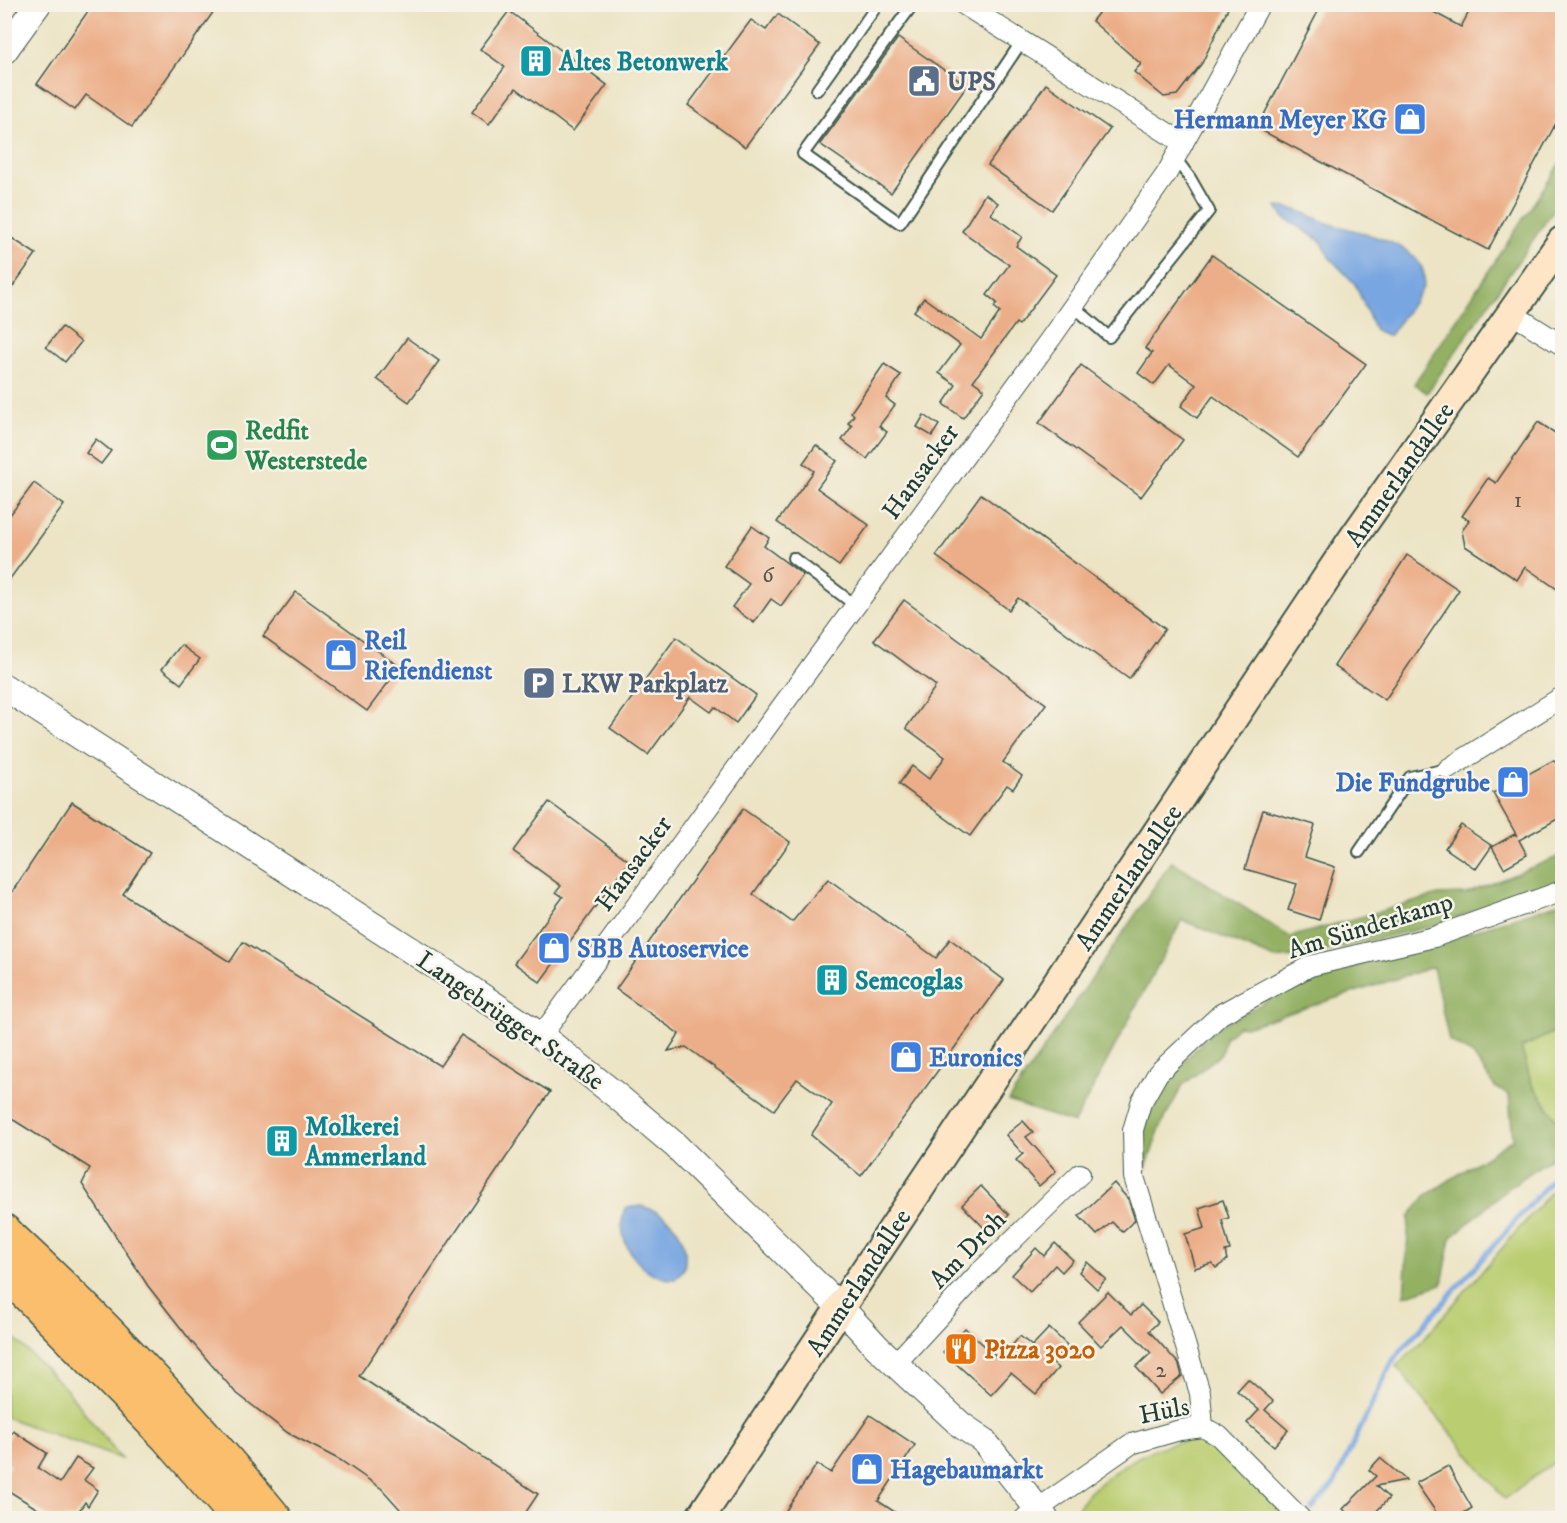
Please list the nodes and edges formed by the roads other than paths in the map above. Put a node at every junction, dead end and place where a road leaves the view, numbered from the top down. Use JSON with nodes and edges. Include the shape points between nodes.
{"nodes":[{"id":1,"x":38,"y":4,"type":"edge"},
{"id":2,"x":878,"y":4,"type":"edge"},
{"id":3,"x":913,"y":4,"type":"edge"},
{"id":4,"x":963,"y":4,"type":"edge"},
{"id":5,"x":1260,"y":4,"type":"edge"},
{"id":6,"x":1022,"y":41,"type":"junction"},
{"id":7,"x":4,"y":51,"type":"edge"},
{"id":8,"x":817,"y":90,"type":"dead end"},
{"id":9,"x":1179,"y":151,"type":"junction"},
{"id":10,"x":1563,"y":240,"type":"edge"},
{"id":11,"x":1073,"y":306,"type":"junction"},
{"id":12,"x":1512,"y":313,"type":"junction"},
{"id":13,"x":1563,"y":345,"type":"edge"},
{"id":14,"x":793,"y":558,"type":"dead end"},
{"id":15,"x":855,"y":605,"type":"junction"},
{"id":16,"x":4,"y":687,"type":"edge"},
{"id":17,"x":1563,"y":697,"type":"edge"},
{"id":18,"x":1448,"y":769,"type":"joint"},
{"id":19,"x":1359,"y":852,"type":"dead end"},
{"id":20,"x":1563,"y":891,"type":"edge"},
{"id":21,"x":541,"y":1036,"type":"junction"},
{"id":22,"x":1080,"y":1174,"type":"dead end"},
{"id":23,"x":4,"y":1231,"type":"edge"},
{"id":24,"x":4,"y":1271,"type":"edge"},
{"id":25,"x":841,"y":1308,"type":"junction"},
{"id":26,"x":895,"y":1364,"type":"junction"},
{"id":27,"x":1203,"y":1427,"type":"junction"},
{"id":28,"x":1033,"y":1516,"type":"edge"},
{"id":29,"x":238,"y":1518,"type":"edge"},
{"id":30,"x":276,"y":1518,"type":"edge"},
{"id":31,"x":700,"y":1518,"type":"edge"},
{"id":32,"x":1300,"y":1518,"type":"edge"}],
"edges":[{"from":1,"to":7,"type":"street"},
{"from":2,"to":8,"type":"lane"},
{"from":3,"to":6,"type":"lane","via":[[803,154],[900,223]]},
{"from":4,"to":6,"type":"street"},
{"from":5,"to":9,"type":"street","name":"Hansacker"},
{"from":6,"to":9,"type":"street"},
{"from":9,"to":11,"type":"street","name":"Hansacker"},
{"from":9,"to":11,"type":"lane","via":[[1209,211],[1109,337]]},
{"from":10,"to":12,"type":"main road","name":"Ammerlandallee"},
{"from":11,"to":15,"type":"street","name":"Hansacker"},
{"from":12,"to":13,"type":"street"},
{"from":12,"to":25,"type":"main road","name":"Ammerlandallee","via":[[1354,537]]},
{"from":14,"to":15,"type":"lane"},
{"from":15,"to":21,"type":"street","name":"Hansacker"},
{"from":16,"to":21,"type":"street","name":"Langebrügger Straße"},
{"from":17,"to":18,"type":"street"},
{"from":18,"to":19,"type":"lane","via":[[1410,777]]},
{"from":20,"to":27,"type":"street","name":"Am Sünderkamp","via":[[1434,937],[1310,966],[1221,1014],[1158,1073],[1141,1103],[1133,1130],[1134,1177],[1200,1393]]},
{"from":21,"to":25,"type":"street","name":"Langebrügger Straße","via":[[675,1145]]},
{"from":22,"to":26,"type":"street","name":"Am Droh","via":[[977,1275]]},
{"from":23,"to":30,"type":"highway","via":[[131,1354]]},
{"from":24,"to":29,"type":"highway","via":[[168,1437]]},
{"from":25,"to":26,"type":"street","name":"Langebrügger Straße"},
{"from":25,"to":31,"type":"main road","name":"Ammerlandallee"},
{"from":26,"to":28,"type":"street","name":"Langebrügger Straße","via":[[961,1425],[973,1447]]},
{"from":27,"to":28,"type":"street","name":"Hüls","via":[[1131,1444]]},
{"from":27,"to":32,"type":"street","name":"Hüls","via":[[1219,1436]]}]}
